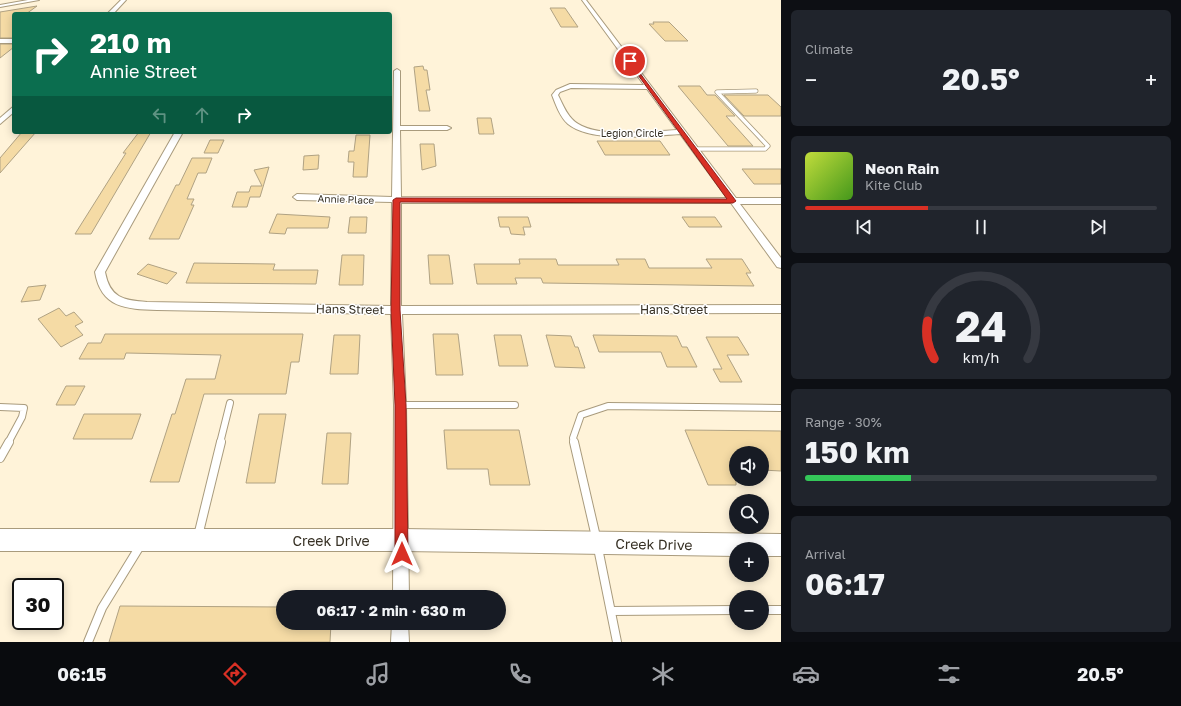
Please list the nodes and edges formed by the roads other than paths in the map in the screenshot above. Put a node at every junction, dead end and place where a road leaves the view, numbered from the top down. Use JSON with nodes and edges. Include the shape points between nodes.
{"nodes":[{"id":1,"x":37,"y":0,"type":"edge"},
{"id":2,"x":124,"y":0,"type":"edge"},
{"id":3,"x":584,"y":0,"type":"edge"},
{"id":4,"x":0,"y":6,"type":"edge"},
{"id":5,"x":112,"y":12,"type":"edge"},
{"id":6,"x":0,"y":41,"type":"edge"},
{"id":7,"x":12,"y":41,"type":"edge"},
{"id":8,"x":397,"y":71,"type":"dead end"},
{"id":9,"x":649,"y":87,"type":"junction"},
{"id":10,"x":756,"y":91,"type":"dead end"},
{"id":11,"x":394,"y":97,"type":"edge"},
{"id":12,"x":12,"y":110,"type":"edge"},
{"id":13,"x":0,"y":122,"type":"edge"},
{"id":14,"x":397,"y":128,"type":"junction"},
{"id":15,"x":447,"y":128,"type":"dead end"},
{"id":16,"x":681,"y":132,"type":"junction"},
{"id":17,"x":178,"y":134,"type":"edge"},
{"id":18,"x":694,"y":149,"type":"junction"},
{"id":19,"x":296,"y":197,"type":"dead end"},
{"id":20,"x":396,"y":200,"type":"junction"},
{"id":21,"x":733,"y":201,"type":"junction"},
{"id":22,"x":781,"y":201,"type":"edge"},
{"id":23,"x":781,"y":265,"type":"edge"},
{"id":24,"x":781,"y":309,"type":"edge"},
{"id":25,"x":396,"y":310,"type":"junction"},
{"id":26,"x":230,"y":403,"type":"dead end"},
{"id":27,"x":400,"y":405,"type":"junction"},
{"id":28,"x":514,"y":405,"type":"dead end"},
{"id":29,"x":0,"y":407,"type":"edge"},
{"id":30,"x":781,"y":408,"type":"edge"},
{"id":31,"x":0,"y":458,"type":"edge"},
{"id":32,"x":0,"y":540,"type":"edge"},
{"id":33,"x":143,"y":540,"type":"junction"},
{"id":34,"x":197,"y":540,"type":"junction"},
{"id":35,"x":402,"y":540,"type":"junction"},
{"id":36,"x":597,"y":543,"type":"junction"},
{"id":37,"x":781,"y":545,"type":"edge"},
{"id":38,"x":401,"y":590,"type":"edge"},
{"id":39,"x":729,"y":610,"type":"edge"},
{"id":40,"x":769,"y":610,"type":"edge"},
{"id":41,"x":781,"y":610,"type":"edge"},
{"id":42,"x":611,"y":611,"type":"junction"},
{"id":43,"x":400,"y":630,"type":"edge"},
{"id":44,"x":88,"y":642,"type":"edge"},
{"id":45,"x":400,"y":642,"type":"edge"},
{"id":46,"x":617,"y":642,"type":"edge"}],
"edges":[{"from":1,"to":4,"type":"street"},
{"from":2,"to":5,"type":"street"},
{"from":3,"to":9,"type":"street"},
{"from":6,"to":7,"type":"street"},
{"from":8,"to":11,"type":"street"},
{"from":9,"to":16,"type":"street"},
{"from":9,"to":16,"type":"street","name":"Legion Circle","via":[[570,86],[555,95],[570,123],[583,130],[602,134]]},
{"from":10,"to":18,"type":"lane","via":[[717,92],[768,146],[765,149]]},
{"from":11,"to":14,"type":"street"},
{"from":12,"to":13,"type":"street"},
{"from":14,"to":15,"type":"street"},
{"from":14,"to":20,"type":"street"},
{"from":16,"to":18,"type":"street"},
{"from":17,"to":25,"type":"street","name":"Hans Street","via":[[100,272],[100,282],[114,299],[128,304],[157,306]]},
{"from":18,"to":21,"type":"street"},
{"from":19,"to":20,"type":"street","name":"Annie Place"},
{"from":20,"to":21,"type":"street","name":"Annie Place"},
{"from":20,"to":25,"type":"street"},
{"from":21,"to":22,"type":"street","name":"Annie Place"},
{"from":21,"to":23,"type":"street"},
{"from":24,"to":25,"type":"street","name":"Hans Street"},
{"from":25,"to":27,"type":"street"},
{"from":26,"to":34,"type":"lane"},
{"from":27,"to":28,"type":"lane"},
{"from":27,"to":35,"type":"street"},
{"from":29,"to":31,"type":"lane","via":[[24,408],[22,417]]},
{"from":30,"to":36,"type":"lane","via":[[608,406],[581,415],[573,438]]},
{"from":32,"to":33,"type":"street","name":"Creek Drive"},
{"from":33,"to":34,"type":"street","name":"Creek Drive"},
{"from":33,"to":44,"type":"lane","via":[[102,608]]},
{"from":34,"to":35,"type":"street","name":"Creek Drive"},
{"from":35,"to":36,"type":"street","name":"Creek Drive"},
{"from":35,"to":38,"type":"street"},
{"from":36,"to":37,"type":"street","name":"Creek Drive"},
{"from":36,"to":42,"type":"lane"},
{"from":39,"to":42,"type":"lane"},
{"from":40,"to":41,"type":"lane"},
{"from":42,"to":46,"type":"lane"},
{"from":43,"to":45,"type":"street"}]}
